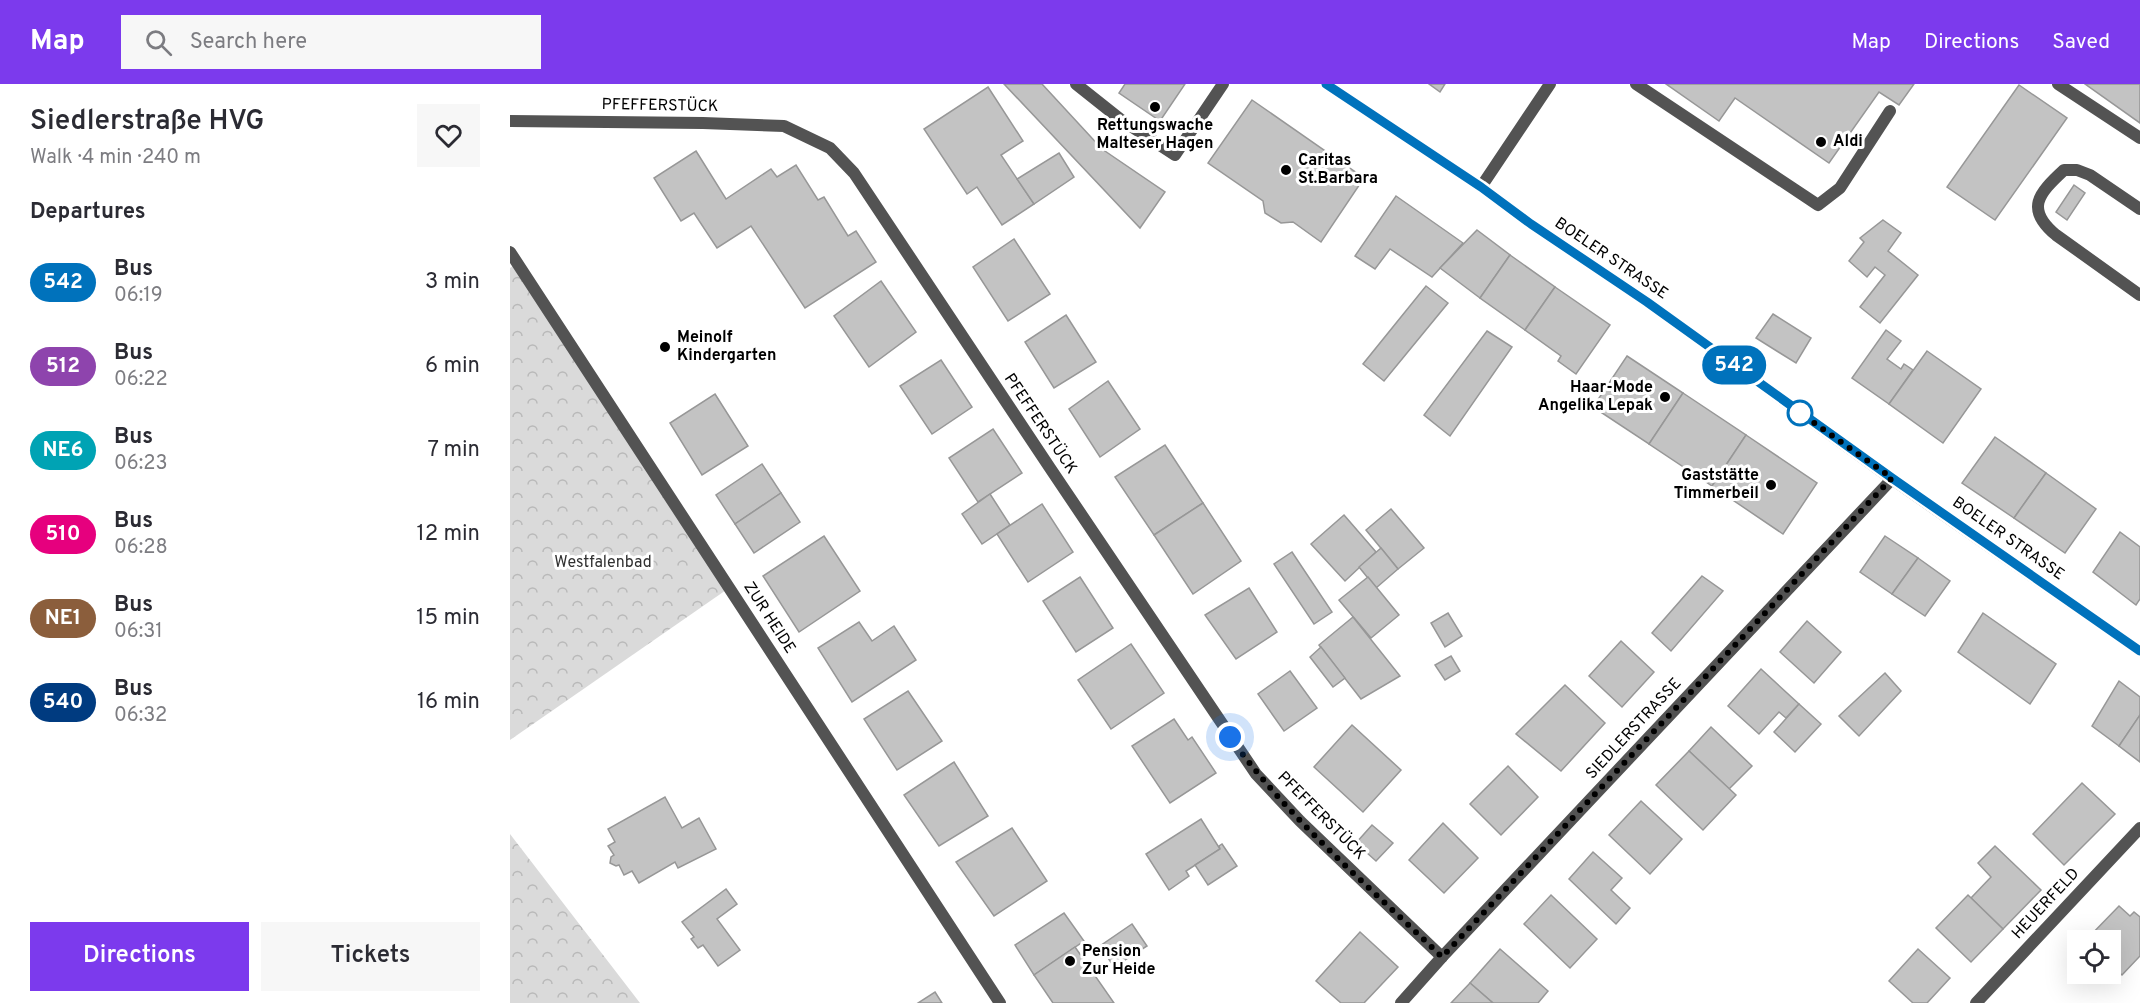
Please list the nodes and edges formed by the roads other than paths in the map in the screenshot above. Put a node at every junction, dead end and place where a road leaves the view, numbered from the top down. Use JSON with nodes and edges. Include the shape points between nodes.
{"nodes":[{"id":1,"x":1076,"y":84,"type":"edge"},
{"id":2,"x":1223,"y":84,"type":"edge"},
{"id":3,"x":1326,"y":84,"type":"edge"},
{"id":4,"x":1551,"y":84,"type":"edge"},
{"id":5,"x":1636,"y":84,"type":"edge"},
{"id":6,"x":2058,"y":84,"type":"edge"},
{"id":7,"x":1890,"y":111,"type":"dead end"},
{"id":8,"x":510,"y":121,"type":"edge"},
{"id":9,"x":2140,"y":138,"type":"edge"},
{"id":10,"x":1481,"y":187,"type":"junction"},
{"id":11,"x":2140,"y":209,"type":"edge"},
{"id":12,"x":510,"y":252,"type":"edge"},
{"id":13,"x":2140,"y":295,"type":"edge"},
{"id":14,"x":1892,"y":478,"type":"junction"},
{"id":15,"x":2140,"y":651,"type":"edge"},
{"id":16,"x":2140,"y":828,"type":"edge"},
{"id":17,"x":1442,"y":957,"type":"junction"},
{"id":18,"x":1000,"y":1003,"type":"edge"},
{"id":19,"x":1401,"y":1003,"type":"edge"},
{"id":20,"x":1976,"y":1003,"type":"edge"}],
"edges":[{"from":1,"to":2,"type":"street","via":[[1175,155]]},
{"from":3,"to":10,"type":"street","name":"BOELER STRASSE"},
{"from":4,"to":10,"type":"street"},
{"from":5,"to":7,"type":"street","via":[[1818,205],[1840,188]]},
{"from":6,"to":9,"type":"street"},
{"from":8,"to":17,"type":"street","name":"PFEFFERSTÜCK","via":[[784,126],[830,148],[854,173],[1257,774],[1300,821]]},
{"from":10,"to":14,"type":"street","name":"BOELER STRASSE"},
{"from":11,"to":13,"type":"street","via":[[2077,170],[2064,170],[2037,202],[2037,213],[2055,235]]},
{"from":12,"to":18,"type":"street","name":"ZUR HEIDE"},
{"from":14,"to":15,"type":"street","name":"BOELER STRASSE"},
{"from":14,"to":17,"type":"street","name":"SIEDLERSTRASSE"},
{"from":16,"to":20,"type":"street","name":"HEUERFELD"},
{"from":17,"to":19,"type":"street","name":"SIEDLERSTRASSE"}]}
